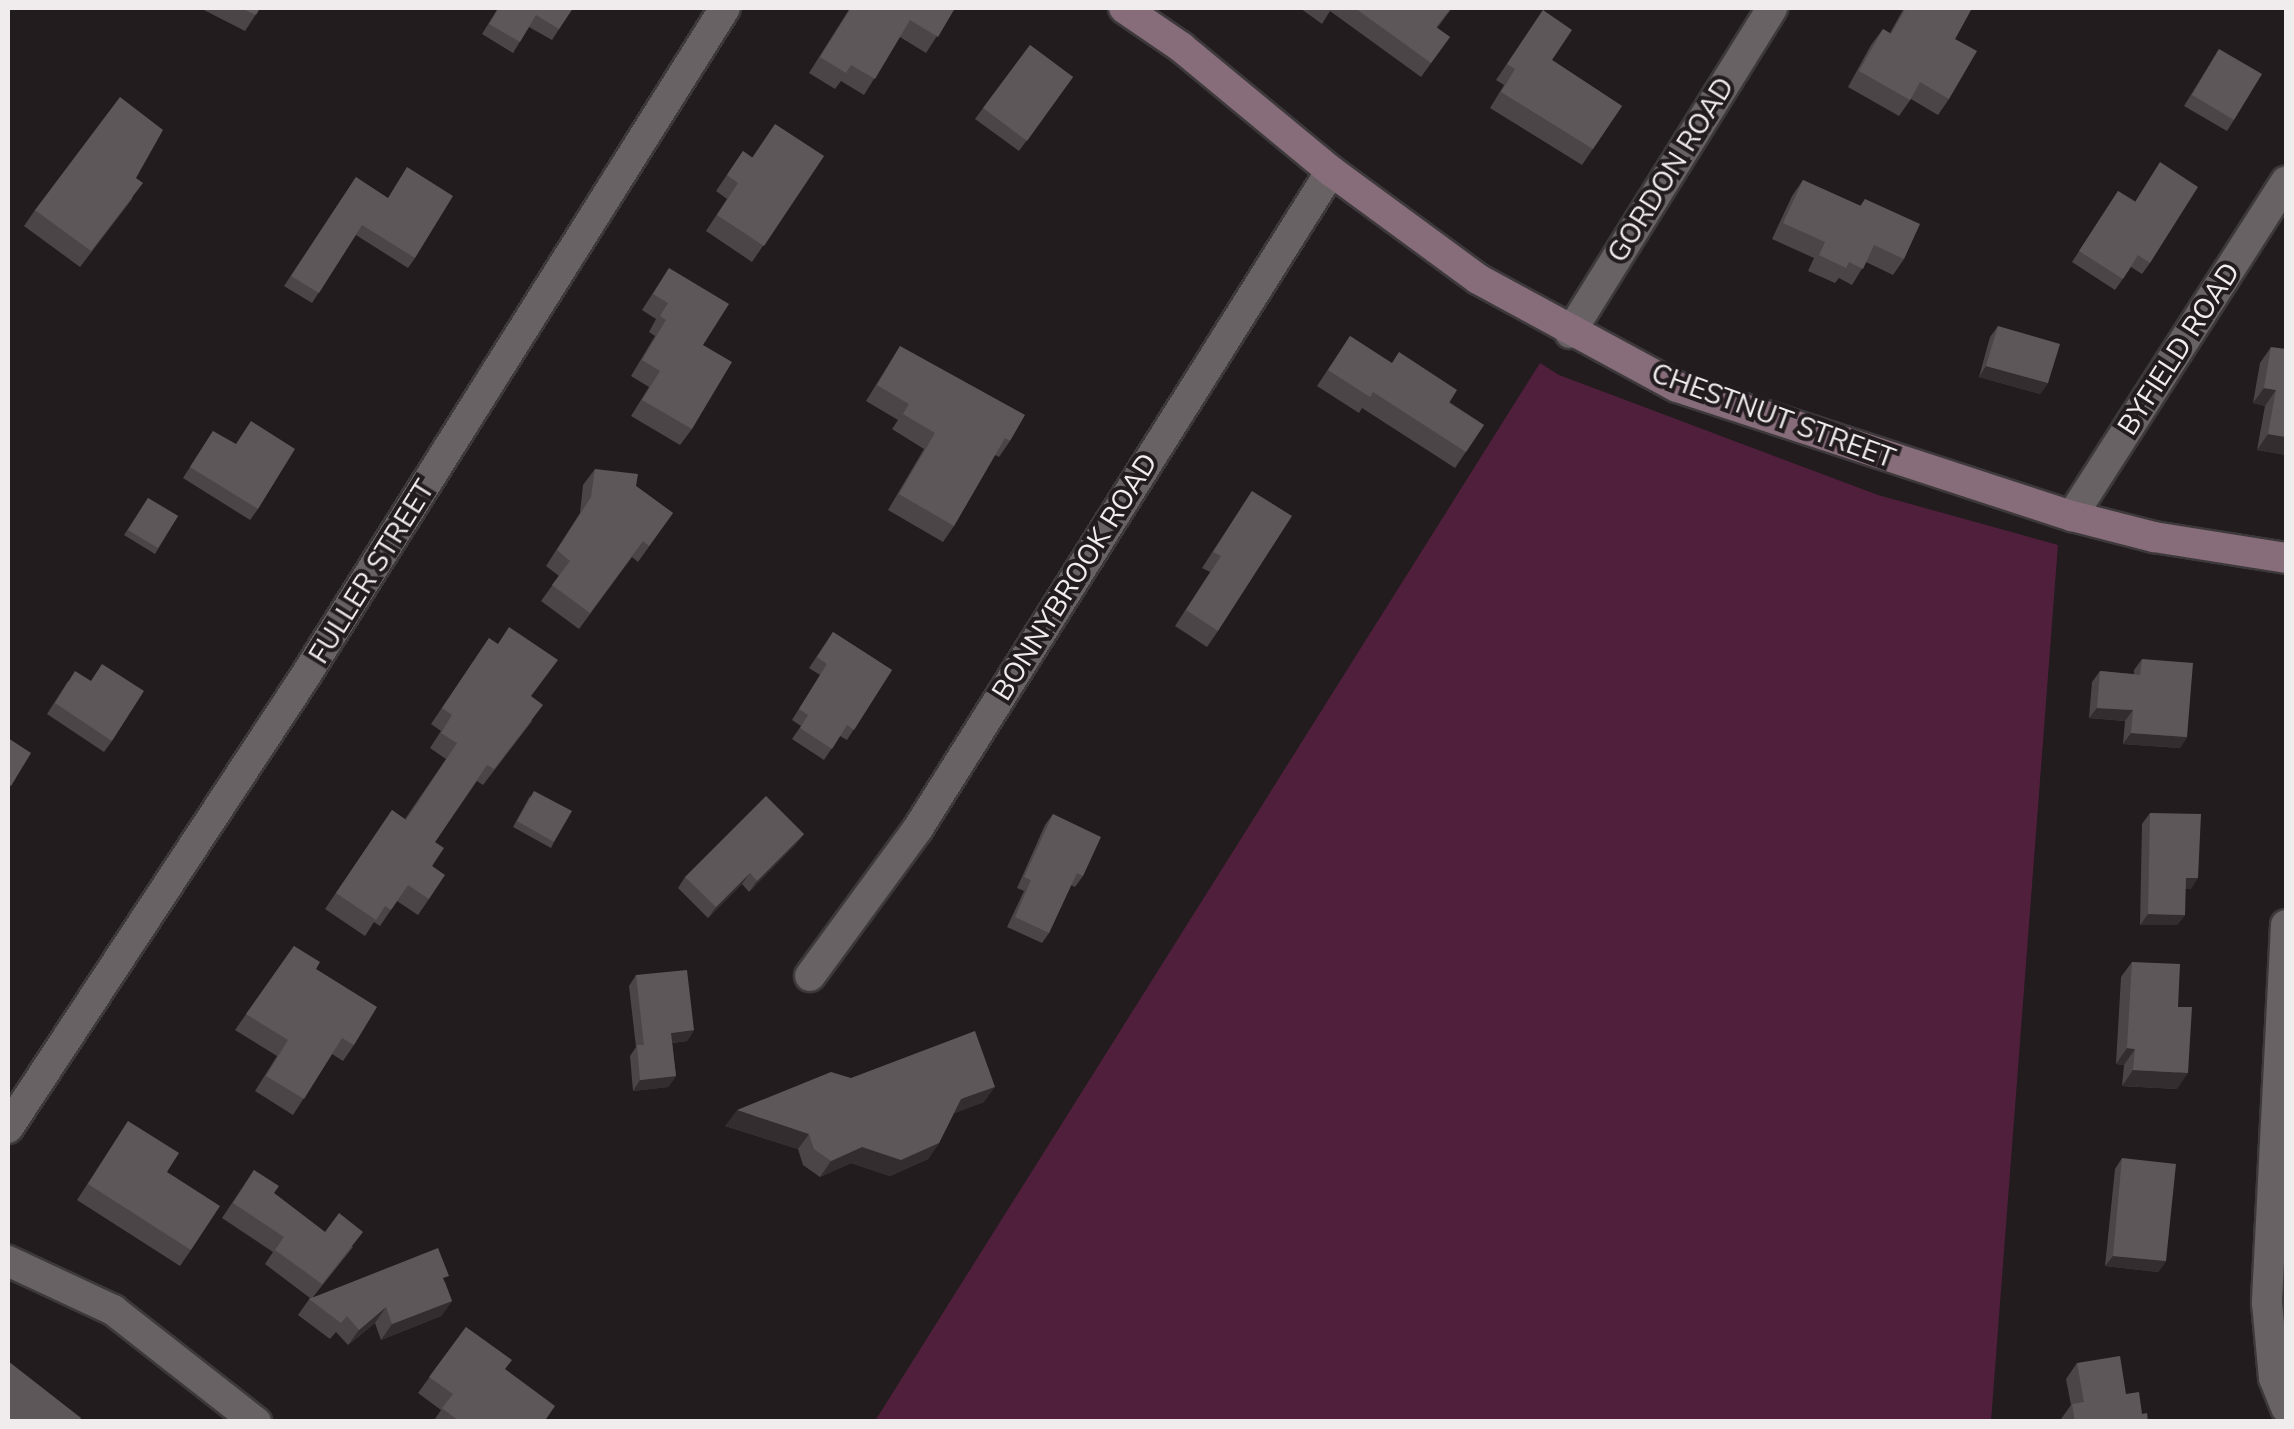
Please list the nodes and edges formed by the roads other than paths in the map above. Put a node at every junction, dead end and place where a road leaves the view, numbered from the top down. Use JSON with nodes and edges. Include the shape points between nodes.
{"nodes":[{"id":1,"x":725,"y":8,"type":"edge"},
{"id":2,"x":1124,"y":8,"type":"edge"},
{"id":3,"x":1772,"y":8,"type":"edge"},
{"id":4,"x":1331,"y":171,"type":"junction"},
{"id":5,"x":2286,"y":182,"type":"edge"},
{"id":6,"x":1570,"y":333,"type":"junction"},
{"id":7,"x":2072,"y":516,"type":"junction"},
{"id":8,"x":2286,"y":558,"type":"edge"},
{"id":9,"x":2286,"y":925,"type":"edge"},
{"id":10,"x":810,"y":976,"type":"dead end"},
{"id":11,"x":8,"y":1128,"type":"edge"},
{"id":12,"x":8,"y":1260,"type":"edge"},
{"id":13,"x":2286,"y":1408,"type":"edge"},
{"id":14,"x":256,"y":1422,"type":"edge"}],
"edges":[{"from":1,"to":11,"type":"street","name":"FULLER STREET","via":[[304,678]]},
{"from":2,"to":4,"type":"main road","name":"CHESTNUT STREET"},
{"from":3,"to":6,"type":"street","name":"GORDON ROAD"},
{"from":4,"to":6,"type":"main road","name":"CHESTNUT STREET","via":[[1478,279]]},
{"from":4,"to":10,"type":"street","name":"BONNYBROOK ROAD","via":[[918,830]]},
{"from":5,"to":7,"type":"street","name":"BYFIELD ROAD"},
{"from":6,"to":7,"type":"main road","name":"CHESTNUT STREET","via":[[1693,393]]},
{"from":7,"to":8,"type":"main road","name":"CHESTNUT STREET"},
{"from":9,"to":13,"type":"street","via":[[2267,1304],[2274,1378]]},
{"from":12,"to":14,"type":"street","via":[[113,1310]]}]}
